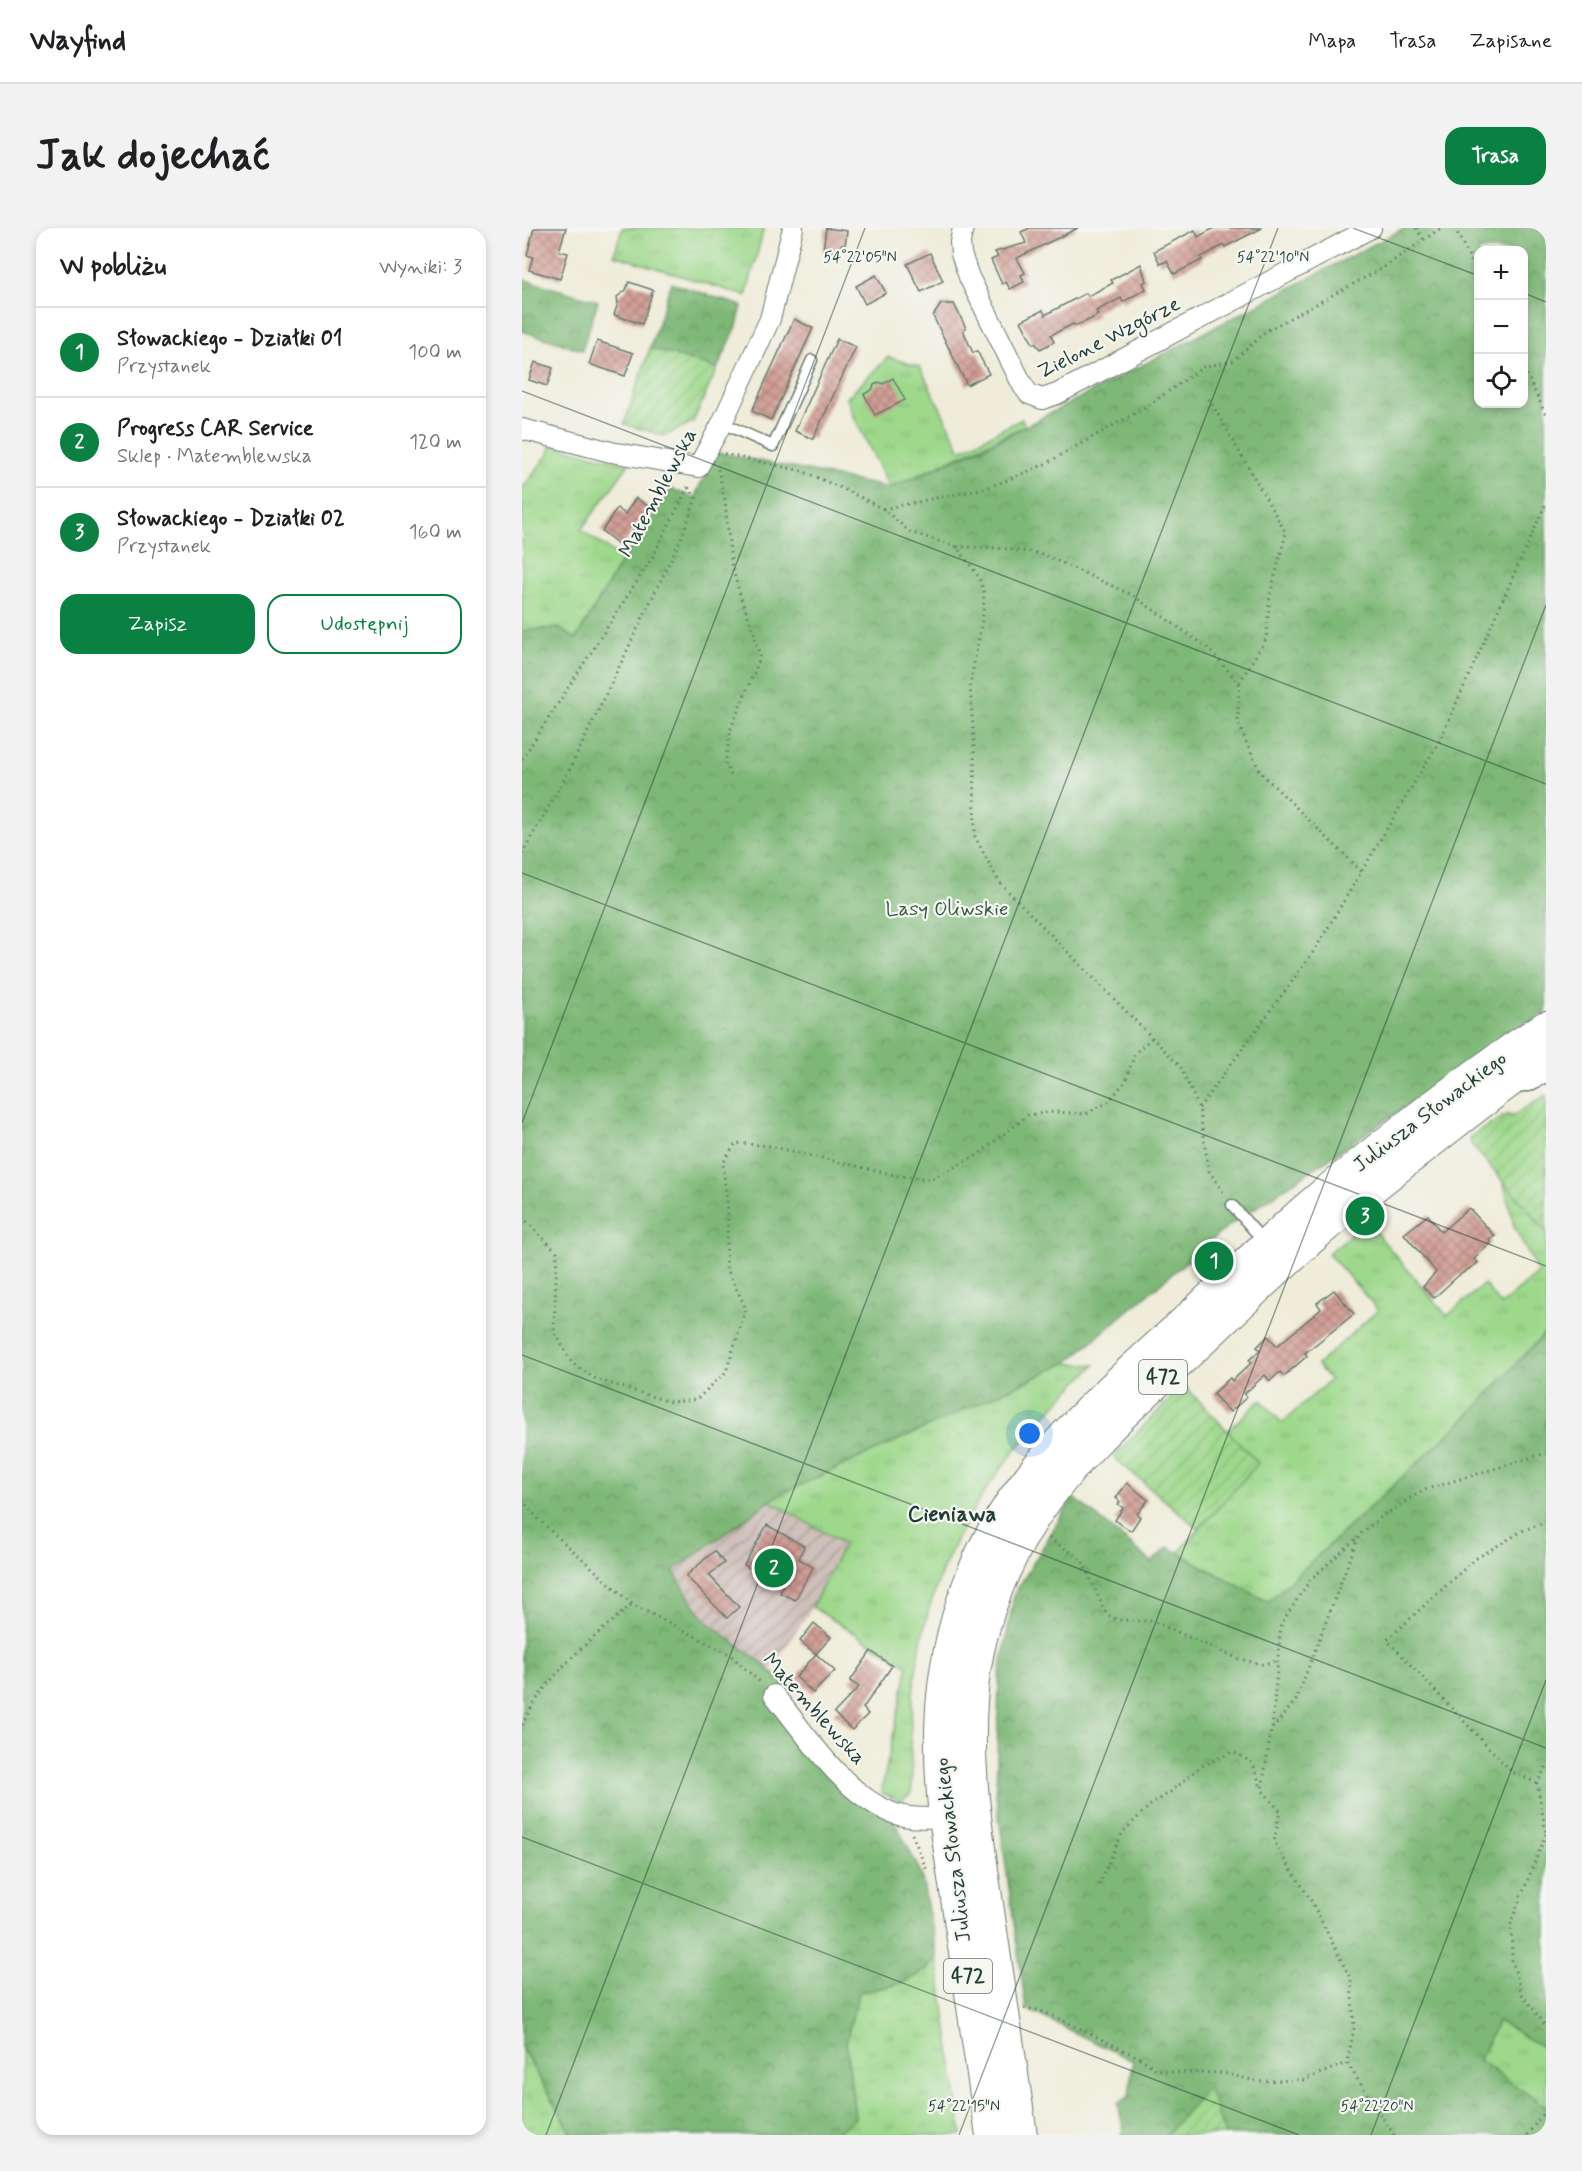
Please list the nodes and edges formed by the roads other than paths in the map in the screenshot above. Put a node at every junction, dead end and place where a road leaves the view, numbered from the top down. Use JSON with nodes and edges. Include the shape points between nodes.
{"nodes":[{"id":1,"x":794,"y":228,"type":"edge"},
{"id":2,"x":963,"y":228,"type":"edge"},
{"id":3,"x":1371,"y":228,"type":"edge"},
{"id":4,"x":812,"y":360,"type":"dead end"},
{"id":5,"x":722,"y":423,"type":"junction"},
{"id":6,"x":522,"y":429,"type":"edge"},
{"id":7,"x":1546,"y":1027,"type":"edge"},
{"id":8,"x":1546,"y":1056,"type":"edge"},
{"id":9,"x":1546,"y":1077,"type":"edge"},
{"id":10,"x":1507,"y":1083,"type":"junction"},
{"id":11,"x":1232,"y":1205,"type":"road end"},
{"id":12,"x":1275,"y":1255,"type":"junction"},
{"id":13,"x":774,"y":1695,"type":"road end"},
{"id":14,"x":959,"y":1815,"type":"junction"},
{"id":15,"x":992,"y":2135,"type":"edge"},
{"id":16,"x":1021,"y":2135,"type":"edge"}],
"edges":[{"from":1,"to":5,"type":"street","name":"Matemblewska","via":[[770,319]]},
{"from":2,"to":3,"type":"street","name":"Zielone Wzgórze","via":[[961,254],[969,277],[1023,386],[1029,394],[1042,399]]},
{"from":4,"to":5,"type":"lane","via":[[773,446]]},
{"from":5,"to":6,"type":"street","name":"Matemblewska","via":[[705,456],[611,452]]},
{"from":7,"to":12,"type":"main road","name":"Juliusza Słowackiego","number":"472","via":[[1477,1074],[1355,1169]]},
{"from":8,"to":10,"type":"main road","name":"Juliusza Słowackiego","number":"472"},
{"from":9,"to":10,"type":"lane","via":[[1529,1086]]},
{"from":10,"to":12,"type":"main road","name":"Juliusza Słowackiego","number":"472"},
{"from":11,"to":12,"type":"lane"},
{"from":12,"to":14,"type":"main road","name":"Juliusza Słowackiego","number":"472","via":[[1095,1442],[1033,1518],[1013,1553],[982,1633],[970,1719],[970,1774]]},
{"from":13,"to":14,"type":"street","name":"Matemblewska","via":[[838,1774],[866,1800],[891,1813],[910,1817]]},
{"from":14,"to":15,"type":"main road","name":"Juliusza Słowackiego","number":"472"},
{"from":14,"to":16,"type":"main road","name":"Juliusza Słowackiego","number":"472"}]}
